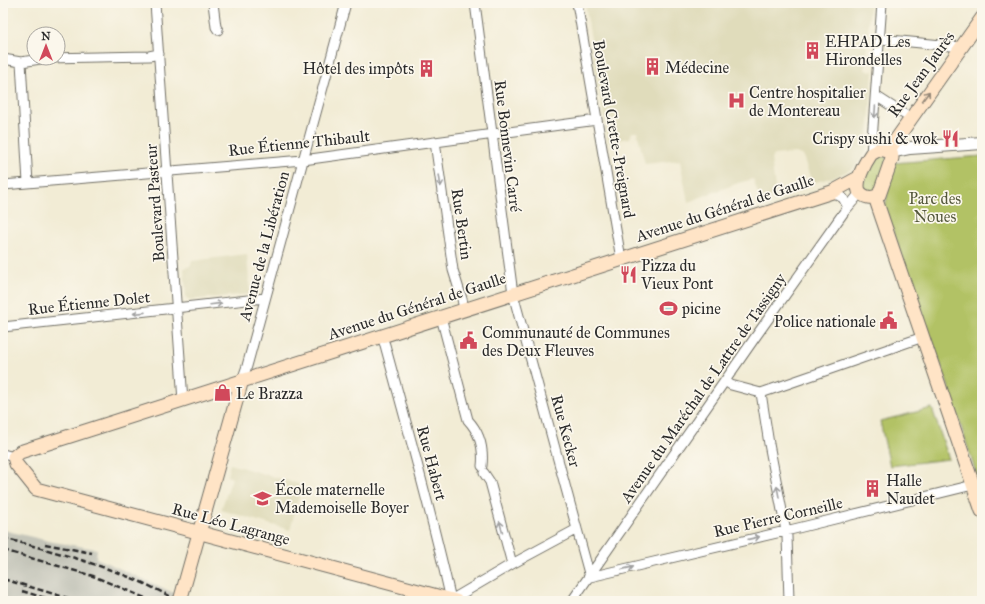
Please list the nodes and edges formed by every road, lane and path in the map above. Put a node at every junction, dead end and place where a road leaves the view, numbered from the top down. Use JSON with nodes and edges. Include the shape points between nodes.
{"nodes":[{"id":1,"x":155,"y":3,"type":"edge"},
{"id":2,"x":213,"y":3,"type":"edge"},
{"id":3,"x":346,"y":3,"type":"edge"},
{"id":4,"x":475,"y":3,"type":"edge"},
{"id":5,"x":577,"y":3,"type":"edge"},
{"id":6,"x":882,"y":3,"type":"edge"},
{"id":7,"x":982,"y":18,"type":"edge"},
{"id":8,"x":218,"y":30,"type":"dead end"},
{"id":9,"x":880,"y":39,"type":"junction"},
{"id":10,"x":962,"y":47,"type":"junction"},
{"id":11,"x":159,"y":54,"type":"junction"},
{"id":12,"x":3,"y":59,"type":"edge"},
{"id":13,"x":21,"y":62,"type":"junction"},
{"id":14,"x":876,"y":96,"type":"junction"},
{"id":15,"x":910,"y":118,"type":"junction"},
{"id":16,"x":597,"y":120,"type":"junction"},
{"id":17,"x":492,"y":134,"type":"junction"},
{"id":18,"x":435,"y":142,"type":"junction"},
{"id":19,"x":982,"y":143,"type":"edge"},
{"id":20,"x":889,"y":151,"type":"junction"},
{"id":21,"x":871,"y":154,"type":"junction"},
{"id":22,"x":303,"y":160,"type":"junction"},
{"id":23,"x":168,"y":172,"type":"junction"},
{"id":24,"x":28,"y":183,"type":"junction"},
{"id":25,"x":3,"y":185,"type":"edge"},
{"id":26,"x":859,"y":187,"type":"junction"},
{"id":27,"x":832,"y":192,"type":"junction"},
{"id":28,"x":875,"y":197,"type":"junction"},
{"id":29,"x":848,"y":207,"type":"junction"},
{"id":30,"x":621,"y":259,"type":"junction"},
{"id":31,"x":513,"y":294,"type":"junction"},
{"id":32,"x":264,"y":298,"type":"junction"},
{"id":33,"x":177,"y":308,"type":"junction"},
{"id":34,"x":464,"y":309,"type":"junction"},
{"id":35,"x":440,"y":317,"type":"junction"},
{"id":36,"x":3,"y":328,"type":"edge"},
{"id":37,"x":381,"y":335,"type":"junction"},
{"id":38,"x":923,"y":337,"type":"junction"},
{"id":39,"x":242,"y":380,"type":"junction"},
{"id":40,"x":725,"y":381,"type":"junction"},
{"id":41,"x":761,"y":393,"type":"junction"},
{"id":42,"x":183,"y":400,"type":"junction"},
{"id":43,"x":8,"y":455,"type":"edge"},
{"id":44,"x":973,"y":485,"type":"junction"},
{"id":45,"x":982,"y":511,"type":"edge"},
{"id":46,"x":577,"y":529,"type":"junction"},
{"id":47,"x":785,"y":531,"type":"junction"},
{"id":48,"x":199,"y":533,"type":"junction"},
{"id":49,"x":512,"y":564,"type":"junction"},
{"id":50,"x":590,"y":577,"type":"junction"},
{"id":51,"x":430,"y":598,"type":"edge"},
{"id":52,"x":181,"y":599,"type":"edge"},
{"id":53,"x":454,"y":600,"type":"edge"},
{"id":54,"x":572,"y":601,"type":"edge"},
{"id":55,"x":789,"y":601,"type":"edge"}],
"edges":[{"from":1,"to":11,"type":"street","name":"Boulevard Pasteur"},
{"from":2,"to":8,"type":"street"},
{"from":3,"to":22,"type":"street","name":"Avenue de la Libération"},
{"from":4,"to":17,"type":"street","name":"Rue Bonnevin Carré"},
{"from":5,"to":16,"type":"street","name":"Boulevard Crette-Preignard"},
{"from":6,"to":9,"type":"street"},
{"from":7,"to":10,"type":"main road","name":"Rue Jean Jaurès"},
{"from":9,"to":10,"type":"street"},
{"from":9,"to":14,"type":"street"},
{"from":15,"to":10,"type":"main road","name":"Rue Jean Jaurès","one_way":true},
{"from":11,"to":13,"type":"street","via":[[47,58]]},
{"from":11,"to":23,"type":"street","name":"Boulevard Pasteur"},
{"from":12,"to":13,"type":"street"},
{"from":13,"to":24,"type":"street"},
{"from":14,"to":15,"type":"street"},
{"from":14,"to":21,"type":"street","one_way":true},
{"from":15,"to":20,"type":"main road","name":"Rue Jean Jaurès"},
{"from":16,"to":17,"type":"street","name":"Rue Étienne Thibault"},
{"from":16,"to":30,"type":"street","name":"Boulevard Crette-Preignard"},
{"from":17,"to":18,"type":"street","name":"Rue Étienne Thibault"},
{"from":17,"to":31,"type":"street","name":"Rue Bonnevin Carré"},
{"from":18,"to":22,"type":"street","name":"Rue Étienne Thibault"},
{"from":18,"to":34,"type":"street","name":"Rue Bertin","one_way":true,"via":[[453,270]]},
{"from":19,"to":20,"type":"street"},
{"from":20,"to":21,"type":"main road","via":[[880,150]]},
{"from":20,"to":28,"type":"main road","via":[[892,158],[882,189]]},
{"from":21,"to":26,"type":"main road"},
{"from":22,"to":23,"type":"street","name":"Rue Étienne Thibault"},
{"from":22,"to":32,"type":"street","name":"Avenue de la Libération"},
{"from":23,"to":24,"type":"street","name":"Rue Étienne Thibault"},
{"from":23,"to":33,"type":"street","name":"Boulevard Pasteur"},
{"from":24,"to":25,"type":"street","name":"Rue Étienne Thibault"},
{"from":26,"to":27,"type":"main road","name":"Avenue du Général de Gaulle"},
{"from":26,"to":28,"type":"main road","name":"Avenue du Général de Gaulle","via":[[866,197]]},
{"from":26,"to":29,"type":"street","name":"Avenue du Maréchal de Lattre de Tassigny"},
{"from":27,"to":29,"type":"street","name":"Avenue du Général de Gaulle","via":[[843,198]]},
{"from":27,"to":30,"type":"main road","name":"Avenue du Général de Gaulle"},
{"from":28,"to":38,"type":"main road"},
{"from":29,"to":40,"type":"street","name":"Avenue du Maréchal de Lattre de Tassigny"},
{"from":30,"to":31,"type":"main road","name":"Avenue du Général de Gaulle"},
{"from":31,"to":34,"type":"main road","name":"Avenue du Général de Gaulle"},
{"from":31,"to":46,"type":"street","name":"Rue Kecker"},
{"from":33,"to":32,"type":"street","name":"Rue Étienne Dolet","one_way":true},
{"from":32,"to":39,"type":"street","name":"Avenue de la Libération"},
{"from":33,"to":36,"type":"street","name":"Rue Étienne Dolet","one_way":true},
{"from":33,"to":42,"type":"street","name":"Boulevard Pasteur"},
{"from":34,"to":35,"type":"main road","name":"Avenue du Général de Gaulle"},
{"from":35,"to":37,"type":"main road","name":"Avenue du Général de Gaulle"},
{"from":49,"to":35,"type":"street","one_way":true,"via":[[490,482],[483,470],[484,453],[476,428],[468,420]]},
{"from":37,"to":39,"type":"main road","name":"Avenue du Général de Gaulle"},
{"from":37,"to":53,"type":"street","name":"Rue Habert"},
{"from":38,"to":41,"type":"street"},
{"from":38,"to":44,"type":"main road"},
{"from":39,"to":42,"type":"main road","name":"Avenue du Général de Gaulle"},
{"from":39,"to":48,"type":"main road"},
{"from":40,"to":41,"type":"street"},
{"from":40,"to":50,"type":"street","name":"Avenue du Maréchal de Lattre de Tassigny"},
{"from":47,"to":41,"type":"street","one_way":true},
{"from":42,"to":43,"type":"main road","name":"Avenue du Général de Gaulle"},
{"from":43,"to":48,"type":"main road","name":"Rue Léo Lagrange","via":[[36,489]]},
{"from":44,"to":45,"type":"main road"},
{"from":44,"to":47,"type":"street","name":"Rue Pierre Corneille"},
{"from":46,"to":49,"type":"street"},
{"from":46,"to":50,"type":"street","name":"Rue Kecker"},
{"from":50,"to":47,"type":"street","name":"Rue Pierre Corneille","one_way":true},
{"from":47,"to":55,"type":"street"},
{"from":48,"to":51,"type":"main road","name":"Rue Léo Lagrange"},
{"from":48,"to":52,"type":"main road"},
{"from":49,"to":53,"type":"street"},
{"from":50,"to":54,"type":"street","name":"Avenue du Maréchal de Lattre de Tassigny"},
{"from":51,"to":53,"type":"main road","name":"Rue Léo Lagrange"}]}
